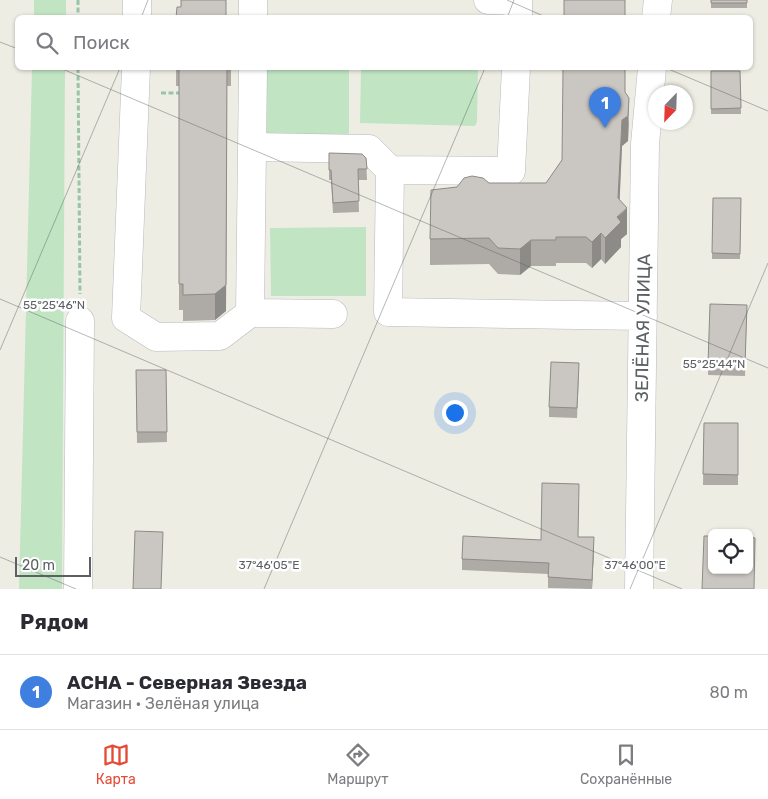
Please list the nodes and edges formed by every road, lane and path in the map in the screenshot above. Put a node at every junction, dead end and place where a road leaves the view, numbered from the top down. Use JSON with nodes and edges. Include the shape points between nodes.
{"nodes":[{"id":1,"x":78,"y":0,"type":"edge"},
{"id":2,"x":137,"y":0,"type":"edge"},
{"id":3,"x":253,"y":0,"type":"edge"},
{"id":4,"x":488,"y":0,"type":"edge"},
{"id":5,"x":658,"y":0,"type":"edge"},
{"id":6,"x":78,"y":15,"type":"edge"},
{"id":7,"x":137,"y":15,"type":"edge"},
{"id":8,"x":253,"y":15,"type":"edge"},
{"id":9,"x":518,"y":15,"type":"edge"},
{"id":10,"x":656,"y":15,"type":"edge"},
{"id":11,"x":78,"y":70,"type":"edge"},
{"id":12,"x":253,"y":70,"type":"edge"},
{"id":13,"x":516,"y":70,"type":"edge"},
{"id":14,"x":652,"y":70,"type":"edge"},
{"id":15,"x":136,"y":80,"type":"edge"},
{"id":16,"x":184,"y":93,"type":"edge"},
{"id":17,"x":252,"y":147,"type":"junction"},
{"id":18,"x":390,"y":170,"type":"junction"},
{"id":19,"x":250,"y":313,"type":"junction"},
{"id":20,"x":332,"y":314,"type":"dead end"},
{"id":21,"x":643,"y":316,"type":"junction"},
{"id":22,"x":80,"y":321,"type":"joint"},
{"id":23,"x":78,"y":589,"type":"edge"},
{"id":24,"x":639,"y":589,"type":"edge"}],
"edges":[{"from":1,"to":6,"type":"path"},
{"from":2,"to":7,"type":"street"},
{"from":3,"to":8,"type":"street"},
{"from":4,"to":9,"type":"street","via":[[518,1]]},
{"from":5,"to":10,"type":"street"},
{"from":11,"to":22,"type":"path"},
{"from":12,"to":17,"type":"street"},
{"from":13,"to":18,"type":"street","via":[[511,171]]},
{"from":14,"to":21,"type":"street","name":"ЗЕЛЁНАЯ УЛИЦА","via":[[645,144]]},
{"from":15,"to":16,"type":"path"},
{"from":15,"to":19,"type":"street","via":[[126,318],[156,337],[220,336]]},
{"from":17,"to":18,"type":"street","via":[[369,149]]},
{"from":17,"to":19,"type":"street"},
{"from":18,"to":21,"type":"street","via":[[388,312]]},
{"from":19,"to":20,"type":"street"},
{"from":21,"to":24,"type":"street","name":"ЗЕЛЁНАЯ УЛИЦА"},
{"from":22,"to":23,"type":"street"}]}
